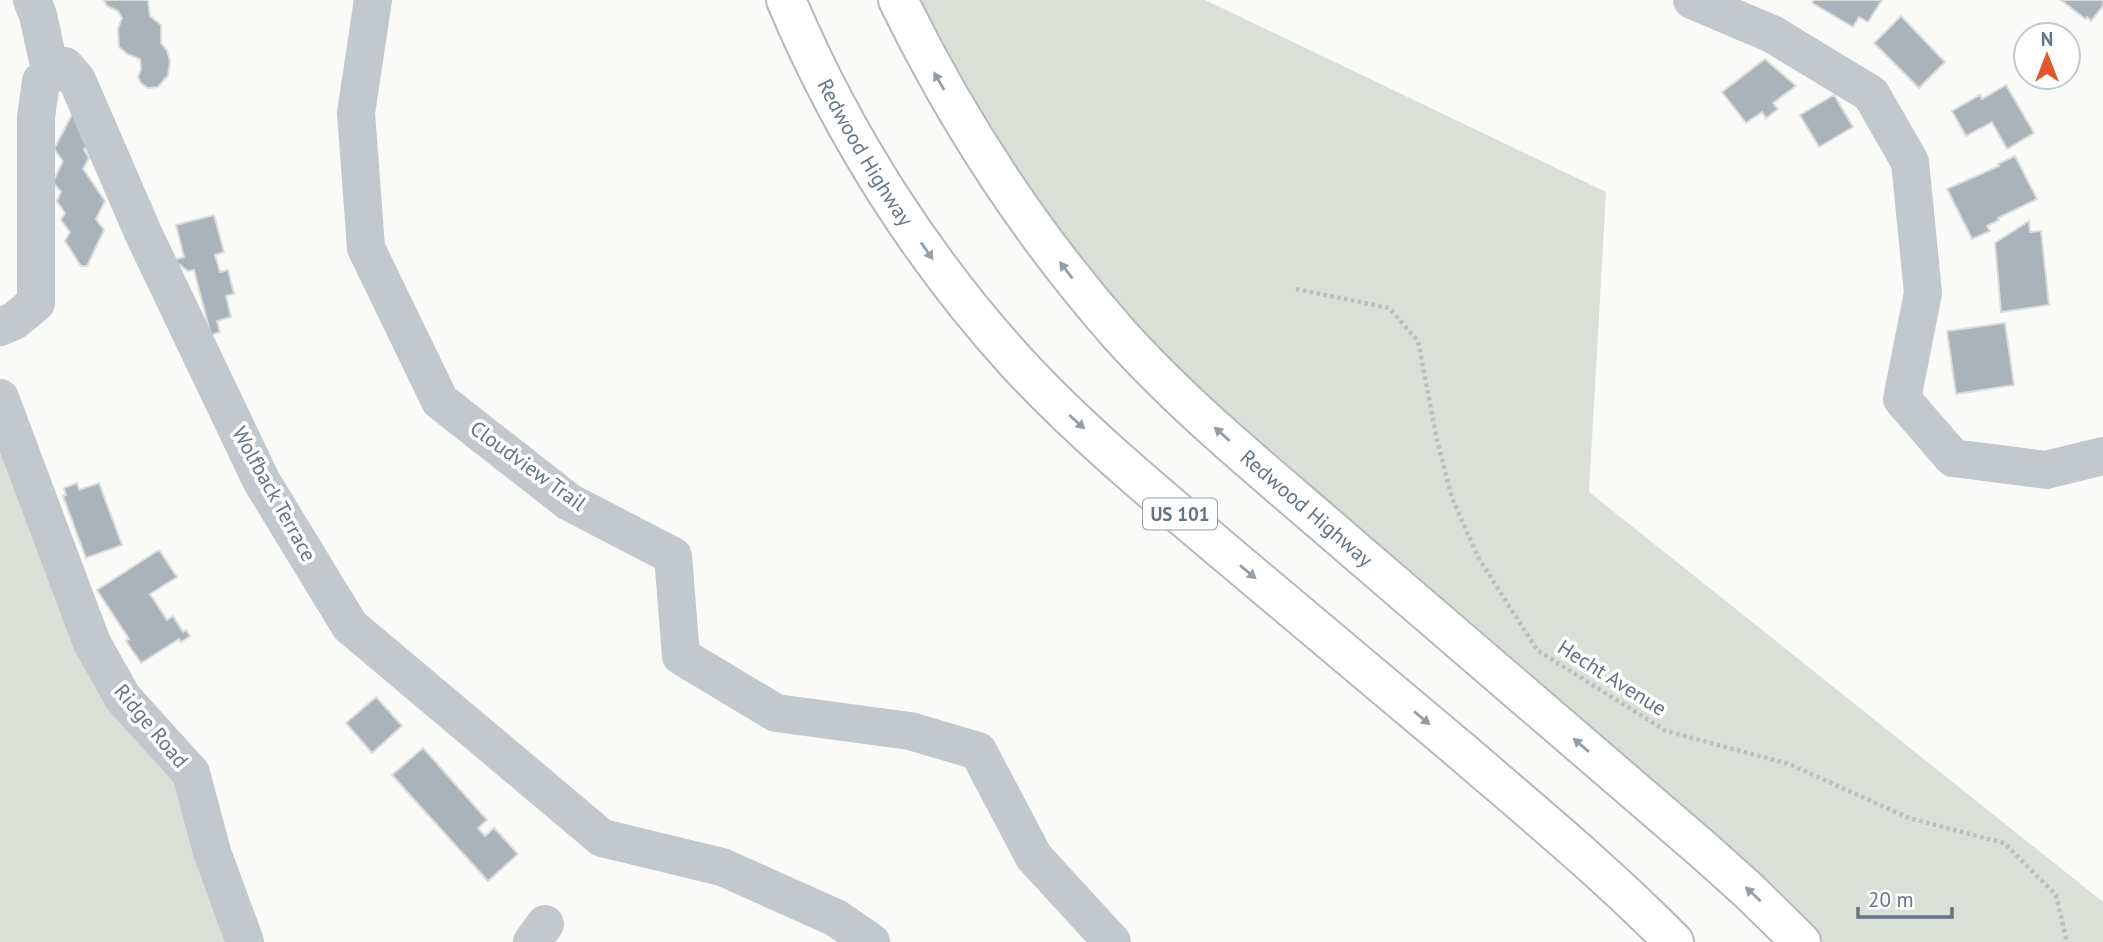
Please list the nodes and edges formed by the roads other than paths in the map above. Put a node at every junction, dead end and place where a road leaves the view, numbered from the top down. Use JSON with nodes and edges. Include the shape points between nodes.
{"nodes":[{"id":1,"x":32,"y":0,"type":"edge"},
{"id":2,"x":373,"y":0,"type":"edge"},
{"id":3,"x":786,"y":0,"type":"edge"},
{"id":4,"x":898,"y":0,"type":"edge"},
{"id":5,"x":1692,"y":0,"type":"edge"},
{"id":6,"x":51,"y":75,"type":"junction"},
{"id":7,"x":0,"y":327,"type":"edge"},
{"id":8,"x":0,"y":397,"type":"edge"},
{"id":9,"x":2103,"y":457,"type":"edge"},
{"id":10,"x":245,"y":942,"type":"edge"},
{"id":11,"x":871,"y":942,"type":"edge"},
{"id":12,"x":1112,"y":942,"type":"edge"},
{"id":13,"x":1674,"y":942,"type":"edge"},
{"id":14,"x":1801,"y":942,"type":"edge"}],
"edges":[{"from":1,"to":6,"type":"street"},
{"from":2,"to":12,"type":"street","name":"Cloudview Trail","via":[[356,113],[366,248],[440,401],[569,502],[673,556],[681,656],[776,713],[910,731],[978,751],[1034,856]]},
{"from":3,"to":13,"type":"highway","name":"Redwood Highway","number":"US 101","one_way":true,"via":[[826,85],[894,203],[1019,365],[1169,505],[1587,858]]},
{"from":14,"to":4,"type":"highway","name":"Redwood Highway","one_way":true,"via":[[1700,847],[1229,440],[1121,336],[995,174],[926,58]]},
{"from":5,"to":9,"type":"street","via":[[1772,34],[1871,94],[1910,162],[1923,293],[1902,399],[1953,458],[2046,470]]},
{"from":6,"to":7,"type":"street","via":[[41,81],[36,117],[36,303]]},
{"from":6,"to":11,"type":"street","name":"Wolfback Terrace","via":[[65,66],[77,80],[144,235],[262,482],[350,626],[602,838],[722,867],[836,918]]},
{"from":8,"to":10,"type":"street","name":"Ridge Road","via":[[92,642],[123,698],[191,773],[212,852]]}]}
